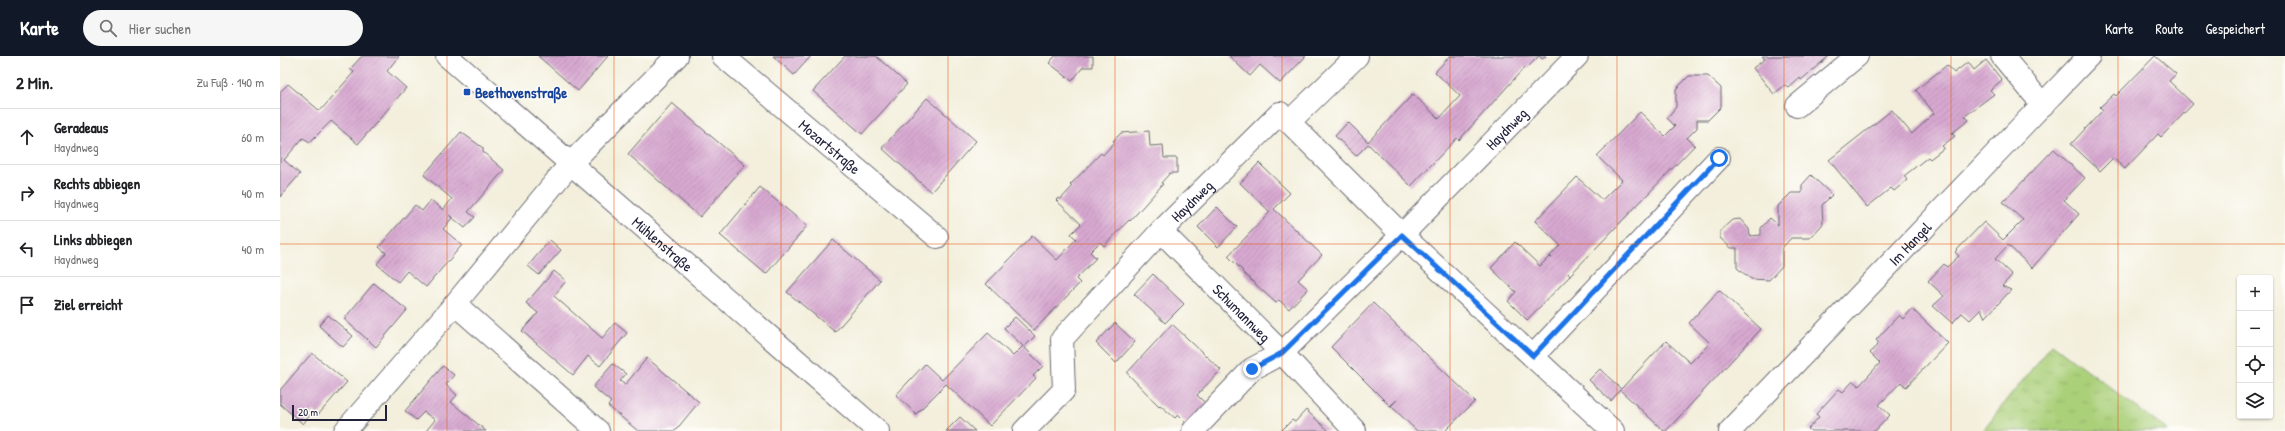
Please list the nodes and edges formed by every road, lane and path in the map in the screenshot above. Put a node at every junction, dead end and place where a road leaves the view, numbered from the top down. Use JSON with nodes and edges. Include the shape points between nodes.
{"nodes":[{"id":1,"x":447,"y":56,"type":"edge"},
{"id":2,"x":677,"y":56,"type":"edge"},
{"id":3,"x":723,"y":56,"type":"edge"},
{"id":4,"x":1357,"y":56,"type":"edge"},
{"id":5,"x":1577,"y":56,"type":"edge"},
{"id":6,"x":1857,"y":56,"type":"edge"},
{"id":7,"x":2002,"y":56,"type":"edge"},
{"id":8,"x":2089,"y":56,"type":"edge"},
{"id":9,"x":2043,"y":105,"type":"junction"},
{"id":10,"x":1797,"y":106,"type":"dead end"},
{"id":11,"x":1289,"y":122,"type":"junction"},
{"id":12,"x":1719,"y":158,"type":"dead end"},
{"id":13,"x":571,"y":163,"type":"junction"},
{"id":14,"x":1161,"y":231,"type":"junction"},
{"id":15,"x":1402,"y":235,"type":"junction"},
{"id":16,"x":937,"y":237,"type":"dead end"},
{"id":17,"x":455,"y":304,"type":"junction"},
{"id":18,"x":1282,"y":353,"type":"junction"},
{"id":19,"x":1533,"y":356,"type":"junction"},
{"id":20,"x":350,"y":429,"type":"edge"},
{"id":21,"x":598,"y":431,"type":"edge"},
{"id":22,"x":878,"y":431,"type":"edge"},
{"id":23,"x":1024,"y":431,"type":"edge"},
{"id":24,"x":1193,"y":431,"type":"edge"},
{"id":25,"x":1355,"y":431,"type":"edge"},
{"id":26,"x":1613,"y":431,"type":"edge"},
{"id":27,"x":1730,"y":431,"type":"edge"}],
"edges":[{"from":1,"to":13,"type":"street","name":"Mühlenstraße"},
{"from":2,"to":13,"type":"street"},
{"from":3,"to":16,"type":"street","name":"Mozartstraße"},
{"from":4,"to":11,"type":"street"},
{"from":5,"to":15,"type":"street","name":"Haydnweg"},
{"from":6,"to":10,"type":"street"},
{"from":7,"to":9,"type":"street"},
{"from":8,"to":9,"type":"street","name":"Im Hangel"},
{"from":9,"to":27,"type":"street","name":"Im Hangel"},
{"from":11,"to":14,"type":"street","name":"Haydnweg","via":[[1280,113]]},
{"from":11,"to":15,"type":"street","name":"Haydnweg"},
{"from":12,"to":19,"type":"street"},
{"from":13,"to":17,"type":"street"},
{"from":13,"to":22,"type":"street","name":"Mühlenstraße"},
{"from":14,"to":18,"type":"street","name":"Schumannweg"},
{"from":14,"to":23,"type":"street","name":"Haydnweg","via":[[1062,339],[1064,390]]},
{"from":15,"to":18,"type":"street","name":"Haydnweg"},
{"from":15,"to":19,"type":"street","name":"Haydnweg"},
{"from":17,"to":20,"type":"street"},
{"from":17,"to":21,"type":"street"},
{"from":18,"to":24,"type":"street","name":"Haydnweg","via":[[1252,369]]},
{"from":18,"to":25,"type":"street","name":"Schumannweg"},
{"from":19,"to":26,"type":"street","name":"Haydnweg"}]}
